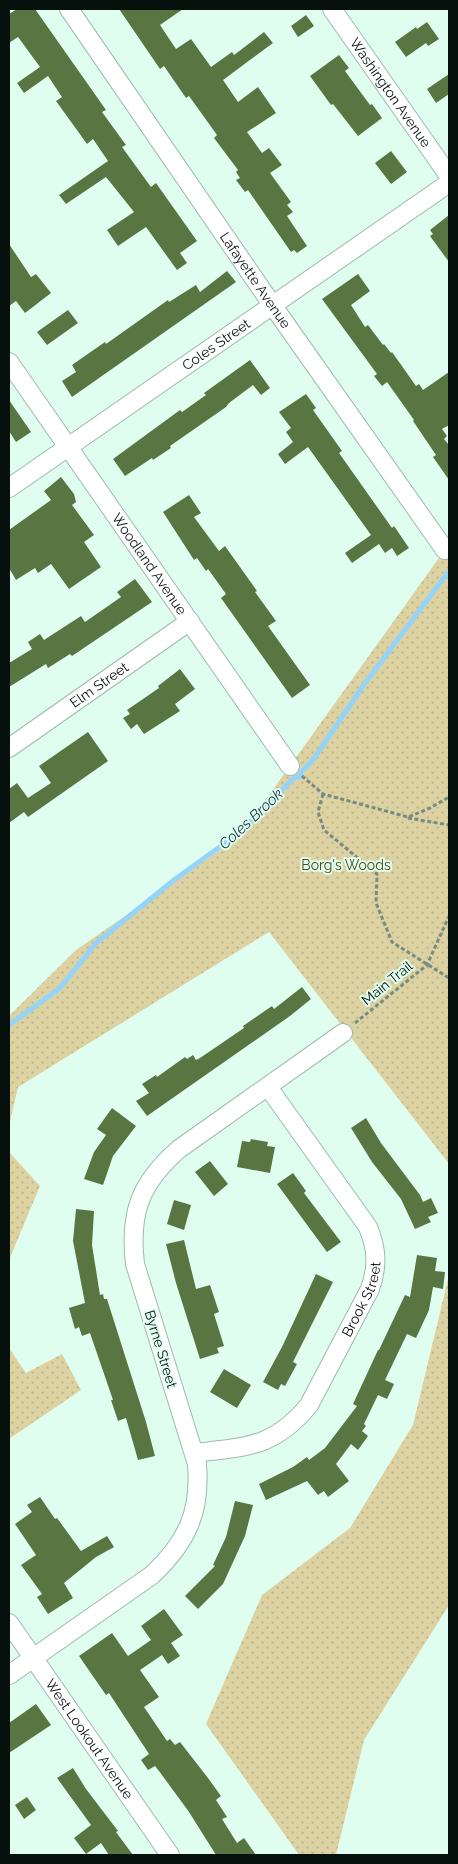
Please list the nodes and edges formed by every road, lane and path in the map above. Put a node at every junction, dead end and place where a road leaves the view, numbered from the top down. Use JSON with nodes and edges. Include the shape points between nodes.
{"nodes":[{"id":1,"x":69,"y":9,"type":"edge"},
{"id":2,"x":332,"y":9,"type":"edge"},
{"id":3,"x":449,"y":176,"type":"edge"},
{"id":4,"x":449,"y":183,"type":"edge"},
{"id":5,"x":272,"y":306,"type":"junction"},
{"id":6,"x":9,"y":362,"type":"edge"},
{"id":7,"x":68,"y":447,"type":"junction"},
{"id":8,"x":9,"y":488,"type":"edge"},
{"id":9,"x":445,"y":550,"type":"dead end"},
{"id":10,"x":190,"y":621,"type":"junction"},
{"id":11,"x":9,"y":748,"type":"edge"},
{"id":12,"x":290,"y":766,"type":"joint"},
{"id":13,"x":323,"y":794,"type":"junction"},
{"id":14,"x":449,"y":797,"type":"edge"},
{"id":15,"x":408,"y":818,"type":"junction"},
{"id":16,"x":449,"y":825,"type":"edge"},
{"id":17,"x":449,"y":916,"type":"edge"},
{"id":18,"x":427,"y":965,"type":"junction"},
{"id":19,"x":449,"y":978,"type":"edge"},
{"id":20,"x":343,"y":1033,"type":"joint"},
{"id":21,"x":268,"y":1087,"type":"junction"},
{"id":22,"x":194,"y":1453,"type":"junction"},
{"id":23,"x":9,"y":1623,"type":"edge"},
{"id":24,"x":33,"y":1658,"type":"junction"},
{"id":25,"x":9,"y":1675,"type":"edge"},
{"id":26,"x":170,"y":1855,"type":"edge"}],
"edges":[{"from":1,"to":5,"type":"street","name":"Lafayette Avenue"},
{"from":2,"to":3,"type":"street","name":"Washington Avenue"},
{"from":4,"to":5,"type":"street","name":"Coles Street"},
{"from":5,"to":7,"type":"street","name":"Coles Street"},
{"from":5,"to":9,"type":"street","name":"Lafayette Avenue"},
{"from":6,"to":7,"type":"street","name":"Woodland Avenue"},
{"from":7,"to":8,"type":"street","name":"Coles Street"},
{"from":7,"to":10,"type":"street","name":"Woodland Avenue"},
{"from":10,"to":11,"type":"street","name":"Elm Street"},
{"from":10,"to":12,"type":"street","name":"Woodland Avenue"},
{"from":12,"to":13,"type":"path"},
{"from":13,"to":15,"type":"path"},
{"from":13,"to":18,"type":"path","via":[[318,812],[324,830],[377,874],[376,903],[392,942]]},
{"from":14,"to":15,"type":"path"},
{"from":15,"to":16,"type":"path"},
{"from":17,"to":18,"type":"path","name":"Main Trail"},
{"from":18,"to":19,"type":"path"},
{"from":18,"to":20,"type":"path","name":"Main Trail"},
{"from":20,"to":21,"type":"street","name":"Byrne Street"},
{"from":21,"to":22,"type":"street","name":"Byrne Street","via":[[163,1163],[150,1180],[134,1218],[135,1264]]},
{"from":21,"to":22,"type":"street","name":"Brook Street","via":[[368,1227],[374,1242],[375,1276],[309,1405],[298,1419],[283,1432],[263,1442]]},
{"from":22,"to":24,"type":"street","name":"Byrne Street","via":[[197,1500],[182,1542],[169,1559],[152,1575]]},
{"from":23,"to":24,"type":"street","name":"West Lookout Avenue"},
{"from":24,"to":25,"type":"street","name":"Byrne Street"},
{"from":24,"to":26,"type":"street","name":"West Lookout Avenue"}]}
